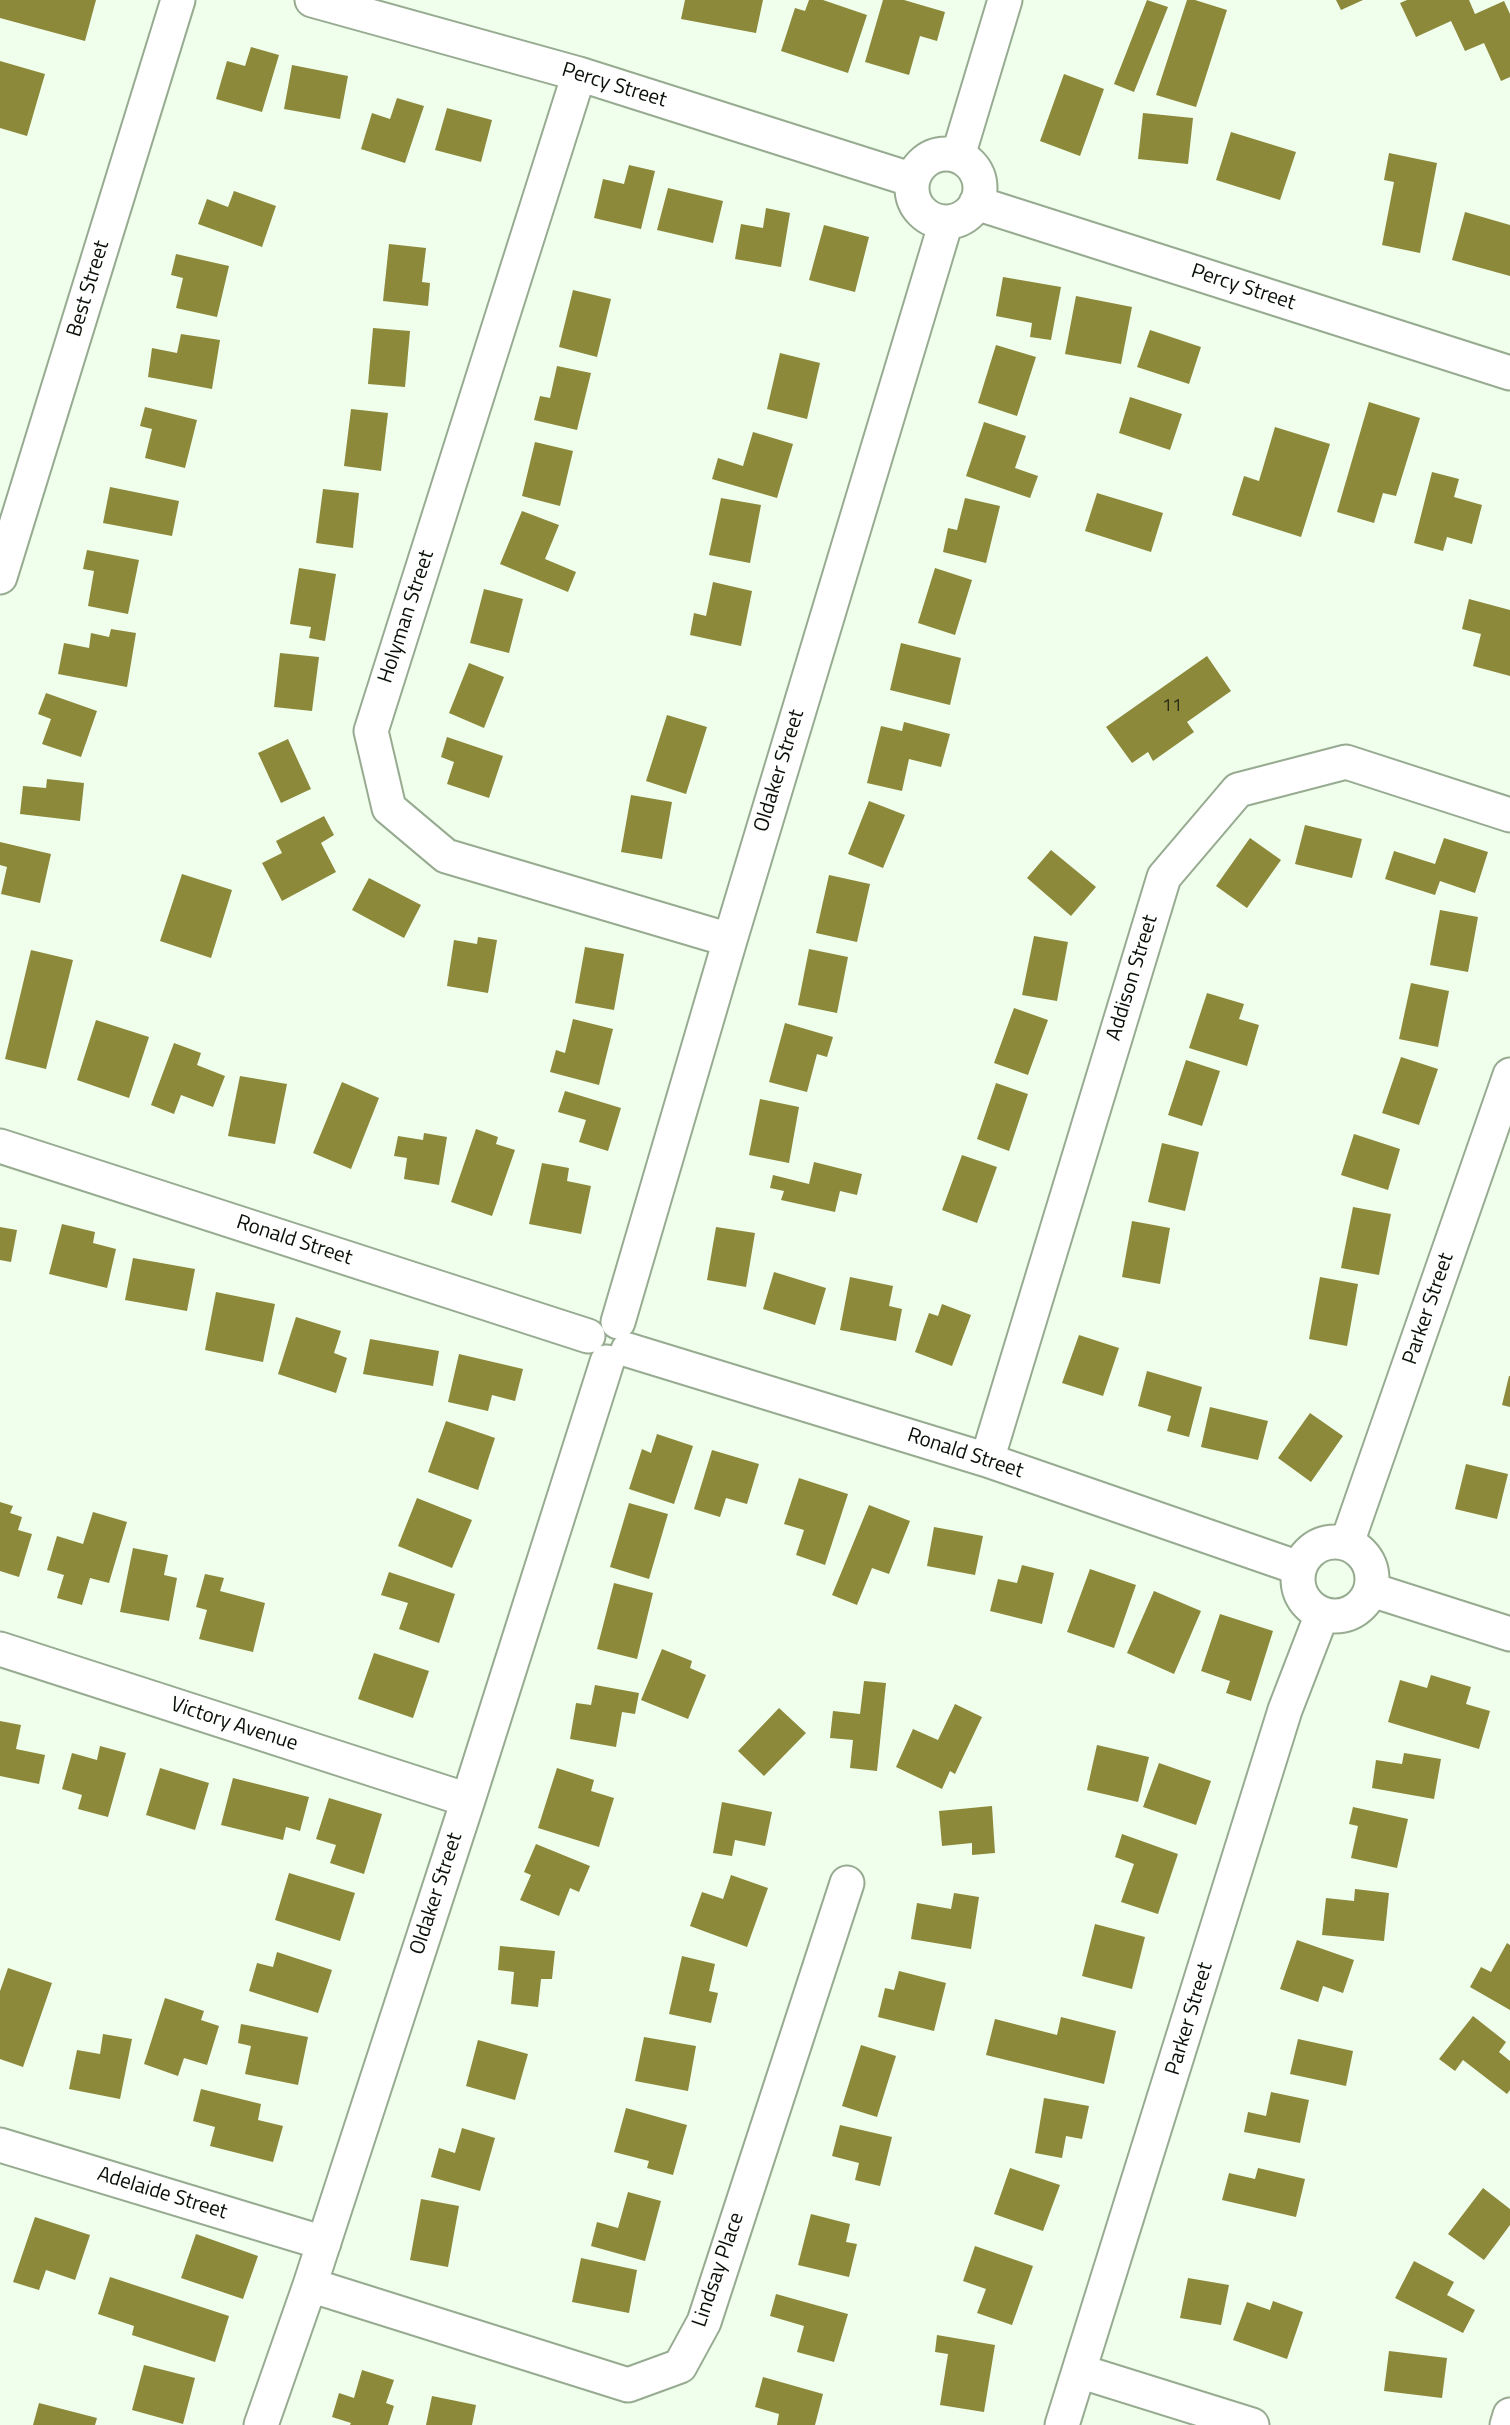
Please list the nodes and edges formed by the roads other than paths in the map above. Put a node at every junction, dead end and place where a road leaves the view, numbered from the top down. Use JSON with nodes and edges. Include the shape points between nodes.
{"nodes":[{"id":1,"x":180,"y":0,"type":"edge"},
{"id":2,"x":195,"y":0,"type":"edge"},
{"id":3,"x":312,"y":0,"type":"edge"},
{"id":4,"x":1005,"y":0,"type":"edge"},
{"id":5,"x":579,"y":74,"type":"junction"},
{"id":6,"x":958,"y":156,"type":"junction"},
{"id":7,"x":913,"y":180,"type":"junction"},
{"id":8,"x":976,"y":202,"type":"junction"},
{"id":9,"x":946,"y":222,"type":"junction"},
{"id":10,"x":1510,"y":373,"type":"edge"},
{"id":11,"x":0,"y":577,"type":"edge"},
{"id":12,"x":1510,"y":815,"type":"edge"},
{"id":13,"x":730,"y":940,"type":"junction"},
{"id":14,"x":1510,"y":1075,"type":"edge"},
{"id":15,"x":0,"y":1146,"type":"edge"},
{"id":16,"x":610,"y":1342,"type":"junction"},
{"id":17,"x":986,"y":1460,"type":"junction"},
{"id":18,"x":1347,"y":1543,"type":"junction"},
{"id":19,"x":1299,"y":1567,"type":"junction"},
{"id":20,"x":1372,"y":1590,"type":"junction"},
{"id":21,"x":1322,"y":1614,"type":"junction"},
{"id":22,"x":1510,"y":1634,"type":"edge"},
{"id":23,"x":0,"y":1649,"type":"edge"},
{"id":24,"x":468,"y":1800,"type":"junction"},
{"id":25,"x":847,"y":1883,"type":"dead end"},
{"id":26,"x":0,"y":2145,"type":"edge"},
{"id":27,"x":324,"y":2243,"type":"junction"},
{"id":28,"x":310,"y":2285,"type":"junction"},
{"id":29,"x":1079,"y":2371,"type":"junction"},
{"id":30,"x":1510,"y":2415,"type":"edge"},
{"id":31,"x":261,"y":2425,"type":"edge"},
{"id":32,"x":1062,"y":2425,"type":"edge"},
{"id":33,"x":1252,"y":2425,"type":"edge"},
{"id":34,"x":1507,"y":2425,"type":"edge"}],
"edges":[{"from":1,"to":2,"type":"street"},
{"from":1,"to":11,"type":"street","name":"Best Street"},
{"from":3,"to":5,"type":"street","name":"Percy Street"},
{"from":4,"to":6,"type":"street"},
{"from":5,"to":7,"type":"street","name":"Percy Street"},
{"from":5,"to":13,"type":"street","name":"Holyman Street","via":[[371,731],[389,808],[446,856]]},
{"from":6,"to":7,"type":"street","via":[[931,158]]},
{"from":6,"to":8,"type":"street","via":[[968,162],[979,180]]},
{"from":7,"to":9,"type":"street","via":[[914,201],[920,211]]},
{"from":8,"to":9,"type":"street","via":[[961,218]]},
{"from":8,"to":10,"type":"street","name":"Percy Street"},
{"from":9,"to":13,"type":"street","name":"Oldaker Street"},
{"from":12,"to":17,"type":"street","name":"Addison Street","via":[[1346,762],[1238,790],[1164,877]]},
{"from":13,"to":16,"type":"street","name":"Oldaker Street"},
{"from":14,"to":18,"type":"street","name":"Parker Street"},
{"from":15,"to":16,"type":"street","name":"Ronald Street"},
{"from":16,"to":17,"type":"street","name":"Ronald Street"},
{"from":16,"to":24,"type":"street","name":"Oldaker Street"},
{"from":17,"to":19,"type":"street","name":"Ronald Street"},
{"from":18,"to":19,"type":"street","via":[[1324,1543]]},
{"from":18,"to":20,"type":"street","via":[[1366,1556]]},
{"from":19,"to":21,"type":"street","via":[[1304,1601]]},
{"from":20,"to":21,"type":"street","via":[[1358,1610],[1334,1617]]},
{"from":20,"to":22,"type":"street"},
{"from":21,"to":29,"type":"street","name":"Parker Street","via":[[1285,1710]]},
{"from":23,"to":24,"type":"street","name":"Victory Avenue"},
{"from":24,"to":27,"type":"street","name":"Oldaker Street"},
{"from":25,"to":28,"type":"street","name":"Lindsay Place","via":[[704,2322],[680,2366],[628,2385]]},
{"from":26,"to":27,"type":"street","name":"Adelaide Street"},
{"from":27,"to":28,"type":"street","name":"Oldaker Street"},
{"from":28,"to":31,"type":"street","name":"Oldaker Street"},
{"from":29,"to":32,"type":"street","name":"Parker Street"},
{"from":29,"to":33,"type":"street"},
{"from":30,"to":34,"type":"street"}]}
